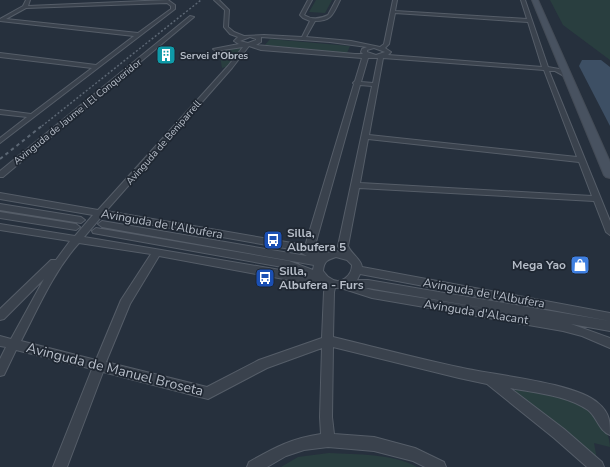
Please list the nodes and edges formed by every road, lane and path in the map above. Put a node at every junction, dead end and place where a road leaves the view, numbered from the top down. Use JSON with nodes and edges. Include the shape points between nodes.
{"nodes":[{"id":1,"x":28,"y":0,"type":"edge"},
{"id":2,"x":216,"y":0,"type":"edge"},
{"id":3,"x":310,"y":0,"type":"edge"},
{"id":4,"x":338,"y":0,"type":"edge"},
{"id":5,"x":395,"y":0,"type":"edge"},
{"id":6,"x":523,"y":0,"type":"edge"},
{"id":7,"x":535,"y":0,"type":"edge"},
{"id":8,"x":541,"y":0,"type":"edge"},
{"id":9,"x":166,"y":1,"type":"edge"},
{"id":10,"x":25,"y":7,"type":"junction"},
{"id":11,"x":393,"y":12,"type":"junction"},
{"id":12,"x":192,"y":17,"type":"dead end"},
{"id":13,"x":313,"y":20,"type":"junction"},
{"id":14,"x":1,"y":21,"type":"edge"},
{"id":15,"x":531,"y":21,"type":"junction"},
{"id":16,"x":139,"y":35,"type":"junction"},
{"id":17,"x":253,"y":36,"type":"junction"},
{"id":18,"x":242,"y":37,"type":"junction"},
{"id":19,"x":303,"y":39,"type":"junction"},
{"id":20,"x":237,"y":42,"type":"junction"},
{"id":21,"x":247,"y":45,"type":"junction"},
{"id":22,"x":372,"y":47,"type":"junction"},
{"id":23,"x":385,"y":49,"type":"junction"},
{"id":24,"x":0,"y":55,"type":"edge"},
{"id":25,"x":367,"y":55,"type":"junction"},
{"id":26,"x":382,"y":56,"type":"junction"},
{"id":27,"x":562,"y":63,"type":"junction"},
{"id":28,"x":97,"y":67,"type":"junction"},
{"id":29,"x":546,"y":67,"type":"junction"},
{"id":30,"x":568,"y":76,"type":"junction"},
{"id":31,"x":356,"y":84,"type":"junction"},
{"id":32,"x":376,"y":85,"type":"junction"},
{"id":33,"x":0,"y":112,"type":"edge"},
{"id":34,"x":33,"y":116,"type":"junction"},
{"id":35,"x":365,"y":137,"type":"junction"},
{"id":36,"x":0,"y":141,"type":"edge"},
{"id":37,"x":610,"y":155,"type":"edge"},
{"id":38,"x":581,"y":160,"type":"junction"},
{"id":39,"x":0,"y":175,"type":"edge"},
{"id":40,"x":610,"y":175,"type":"edge"},
{"id":41,"x":355,"y":185,"type":"junction"},
{"id":42,"x":0,"y":196,"type":"edge"},
{"id":43,"x":597,"y":199,"type":"junction"},
{"id":44,"x":0,"y":207,"type":"edge"},
{"id":45,"x":100,"y":214,"type":"junction"},
{"id":46,"x":0,"y":215,"type":"edge"},
{"id":47,"x":0,"y":227,"type":"edge"},
{"id":48,"x":610,"y":232,"type":"edge"},
{"id":49,"x":78,"y":239,"type":"junction"},
{"id":50,"x":68,"y":249,"type":"junction"},
{"id":51,"x":157,"y":252,"type":"junction"},
{"id":52,"x":348,"y":257,"type":"junction"},
{"id":53,"x":321,"y":260,"type":"junction"},
{"id":54,"x":358,"y":270,"type":"junction"},
{"id":55,"x":333,"y":281,"type":"junction"},
{"id":56,"x":0,"y":316,"type":"edge"},
{"id":57,"x":610,"y":317,"type":"edge"},
{"id":58,"x":610,"y":326,"type":"edge"},
{"id":59,"x":0,"y":341,"type":"edge"},
{"id":60,"x":328,"y":341,"type":"junction"},
{"id":61,"x":610,"y":342,"type":"edge"},
{"id":62,"x":14,"y":344,"type":"junction"},
{"id":63,"x":99,"y":366,"type":"junction"},
{"id":64,"x":0,"y":371,"type":"edge"},
{"id":65,"x":489,"y":380,"type":"junction"},
{"id":66,"x":610,"y":428,"type":"edge"},
{"id":67,"x":328,"y":440,"type":"junction"},
{"id":68,"x":60,"y":467,"type":"edge"},
{"id":69,"x":254,"y":467,"type":"edge"},
{"id":70,"x":439,"y":467,"type":"edge"},
{"id":71,"x":597,"y":467,"type":"edge"}],
"edges":[{"from":1,"to":10,"type":"street"},
{"from":2,"to":18,"type":"street","via":[[227,10],[226,27]]},
{"from":3,"to":13,"type":"street","via":[[302,15]]},
{"from":4,"to":13,"type":"street","via":[[330,16]]},
{"from":5,"to":11,"type":"street"},
{"from":6,"to":15,"type":"street"},
{"from":7,"to":27,"type":"main road"},
{"from":8,"to":37,"type":"main road"},
{"from":9,"to":10,"type":"street"},
{"from":9,"to":16,"type":"street","name":"Avinguda de Jaume I El Conqueridor","via":[[173,6],[172,10]]},
{"from":10,"to":14,"type":"street"},
{"from":11,"to":15,"type":"street"},
{"from":11,"to":23,"type":"street"},
{"from":12,"to":39,"type":"street","name":"Avinguda de Jaume I El Conqueridor"},
{"from":13,"to":19,"type":"street"},
{"from":14,"to":16,"type":"street"},
{"from":15,"to":29,"type":"street"},
{"from":16,"to":28,"type":"street","name":"Avinguda de Jaume I El Conqueridor"},
{"from":17,"to":18,"type":"street"},
{"from":17,"to":19,"type":"street"},
{"from":17,"to":21,"type":"street","name":"Avinguda de Beniparrell","via":[[260,40]]},
{"from":18,"to":20,"type":"street"},
{"from":19,"to":22,"type":"street"},
{"from":20,"to":21,"type":"street"},
{"from":20,"to":21,"type":"street","via":[[216,47]]},
{"from":21,"to":25,"type":"street"},
{"from":21,"to":45,"type":"street","name":"Avinguda de Beniparrell","via":[[230,68]]},
{"from":22,"to":23,"type":"street"},
{"from":22,"to":25,"type":"street","via":[[364,50]]},
{"from":23,"to":26,"type":"street","via":[[387,54]]},
{"from":23,"to":29,"type":"street"},
{"from":24,"to":28,"type":"street"},
{"from":25,"to":26,"type":"street"},
{"from":25,"to":31,"type":"street"},
{"from":26,"to":29,"type":"street"},
{"from":26,"to":32,"type":"street"},
{"from":27,"to":29,"type":"street"},
{"from":27,"to":30,"type":"main road"},
{"from":28,"to":34,"type":"street","name":"Avinguda de Jaume I El Conqueridor"},
{"from":29,"to":30,"type":"street"},
{"from":29,"to":38,"type":"street"},
{"from":30,"to":40,"type":"main road"},
{"from":31,"to":32,"type":"street"},
{"from":31,"to":53,"type":"street","via":[[312,243]]},
{"from":32,"to":35,"type":"street"},
{"from":33,"to":34,"type":"street"},
{"from":34,"to":36,"type":"street","name":"Avinguda de Jaume I El Conqueridor"},
{"from":35,"to":38,"type":"street"},
{"from":35,"to":41,"type":"street"},
{"from":38,"to":43,"type":"street"},
{"from":41,"to":43,"type":"street"},
{"from":41,"to":52,"type":"street","via":[[343,246]]},
{"from":42,"to":45,"type":"street","name":"Avinguda de l'Albufera"},
{"from":43,"to":48,"type":"street"},
{"from":44,"to":46,"type":"street","via":[[79,224]]},
{"from":45,"to":49,"type":"street","name":"Avinguda de Beniparrell"},
{"from":45,"to":53,"type":"street","name":"Avinguda de l'Albufera","via":[[298,247]]},
{"from":47,"to":49,"type":"street","name":"Avinguda de l'Albufera"},
{"from":49,"to":50,"type":"street","name":"Avinguda de Beniparrell"},
{"from":49,"to":51,"type":"street","name":"Avinguda de l'Albufera"},
{"from":50,"to":56,"type":"street"},
{"from":50,"to":62,"type":"street","via":[[51,274]]},
{"from":51,"to":55,"type":"street","name":"Avinguda de l'Albufera","via":[[300,278]]},
{"from":51,"to":63,"type":"street","via":[[125,303]]},
{"from":52,"to":53,"type":"street","via":[[336,254]]},
{"from":52,"to":54,"type":"street","via":[[355,262]]},
{"from":53,"to":55,"type":"street","via":[[318,272]]},
{"from":53,"to":55,"type":"street","name":"Avinguda de l'Albufera","via":[[99,228],[289,265]]},
{"from":54,"to":55,"type":"street","via":[[354,278]]},
{"from":54,"to":57,"type":"street","name":"Avinguda de l'Albufera"},
{"from":55,"to":58,"type":"street","name":"Avinguda de l'Albufera","via":[[368,284]]},
{"from":55,"to":60,"type":"street","via":[[329,292]]},
{"from":55,"to":61,"type":"street","name":"Avinguda d'Alacant","via":[[372,294],[563,326]]},
{"from":59,"to":62,"type":"street","name":"Avinguda de Manuel Broseta"},
{"from":60,"to":63,"type":"street","name":"Avinguda de Manuel Broseta","via":[[264,364],[208,393]]},
{"from":60,"to":65,"type":"street"},
{"from":60,"to":67,"type":"street"},
{"from":62,"to":63,"type":"street","name":"Avinguda de Manuel Broseta"},
{"from":62,"to":64,"type":"street"},
{"from":63,"to":68,"type":"street"},
{"from":65,"to":66,"type":"street","via":[[576,397],[594,407]]},
{"from":65,"to":71,"type":"street","via":[[530,409]]},
{"from":67,"to":69,"type":"street","via":[[304,442],[283,450]]},
{"from":67,"to":70,"type":"street","via":[[374,444],[415,455]]}]}
